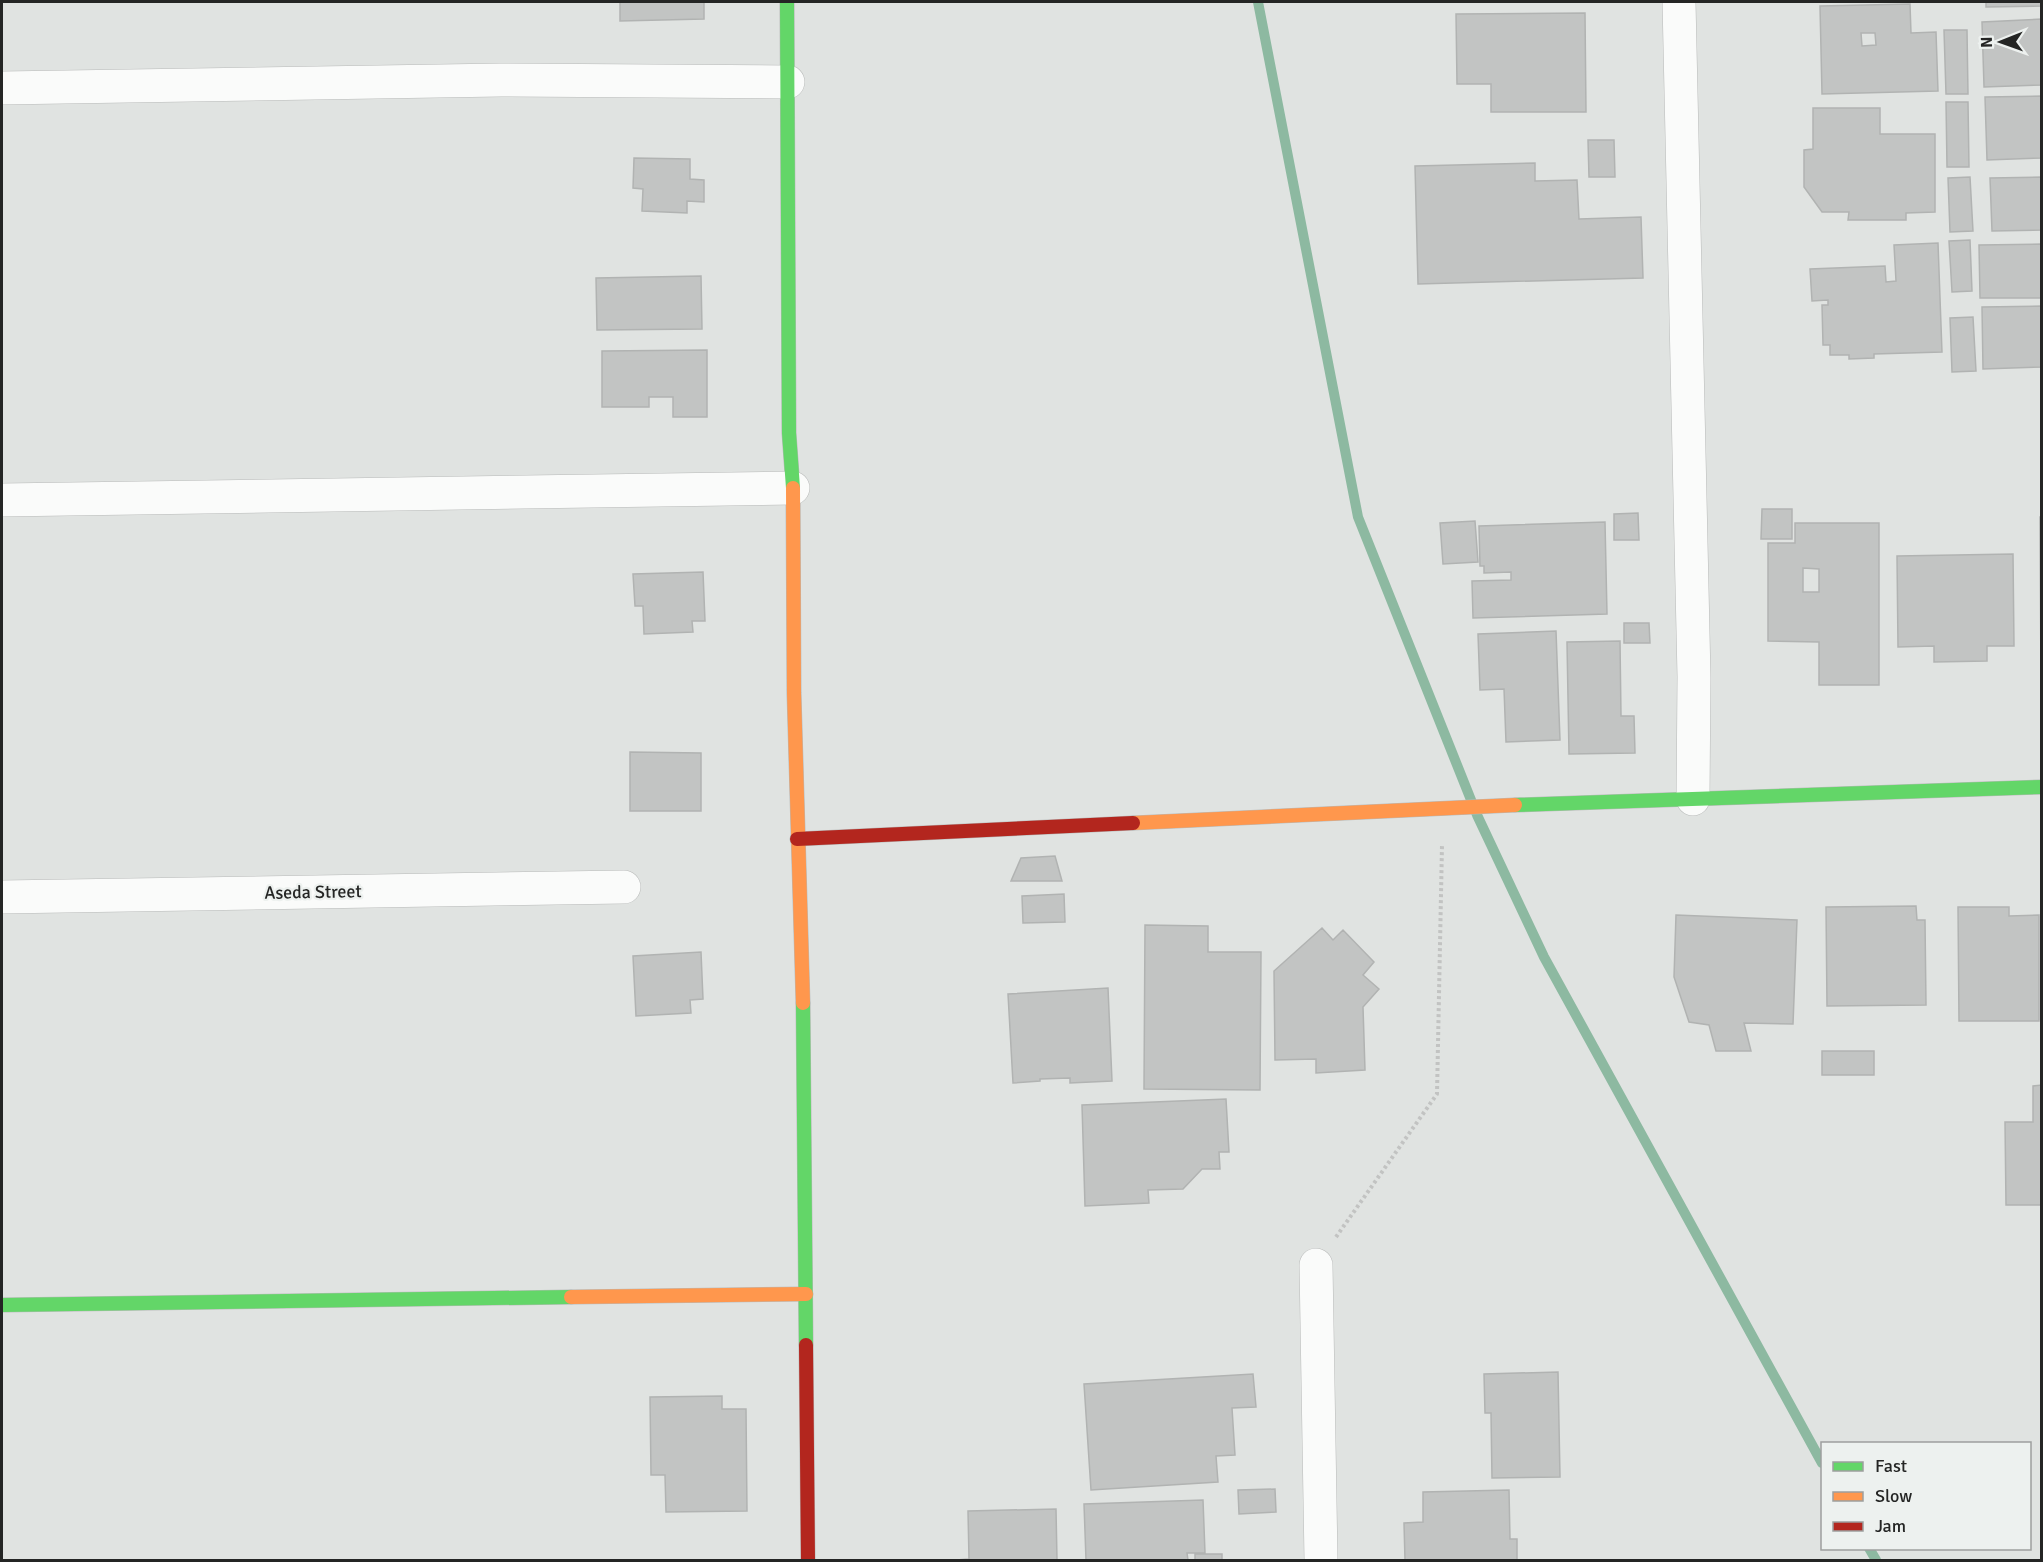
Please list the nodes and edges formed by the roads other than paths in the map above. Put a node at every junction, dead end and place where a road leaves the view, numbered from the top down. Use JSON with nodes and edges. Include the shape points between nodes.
{"nodes":[{"id":1,"x":787,"y":2,"type":"edge"},
{"id":2,"x":1679,"y":2,"type":"edge"},
{"id":3,"x":788,"y":82,"type":"junction"},
{"id":4,"x":2,"y":88,"type":"edge"},
{"id":5,"x":793,"y":488,"type":"junction"},
{"id":6,"x":2,"y":500,"type":"edge"},
{"id":7,"x":2042,"y":787,"type":"edge"},
{"id":8,"x":1693,"y":799,"type":"junction"},
{"id":9,"x":797,"y":839,"type":"junction"},
{"id":10,"x":624,"y":887,"type":"dead end"},
{"id":11,"x":2,"y":897,"type":"edge"},
{"id":12,"x":1316,"y":1265,"type":"road end"},
{"id":13,"x":806,"y":1294,"type":"junction"},
{"id":14,"x":2,"y":1305,"type":"edge"},
{"id":15,"x":808,"y":1560,"type":"edge"},
{"id":16,"x":1321,"y":1560,"type":"edge"}],
"edges":[{"from":1,"to":3,"type":"street"},
{"from":2,"to":8,"type":"street","via":[[1694,677]]},
{"from":3,"to":4,"type":"street","via":[[501,80]]},
{"from":3,"to":5,"type":"street","via":[[789,433]]},
{"from":5,"to":6,"type":"street"},
{"from":5,"to":9,"type":"street"},
{"from":7,"to":8,"type":"street"},
{"from":8,"to":9,"type":"street"},
{"from":9,"to":13,"type":"street"},
{"from":10,"to":11,"type":"street","name":"Aseda Street"},
{"from":12,"to":16,"type":"street"},
{"from":13,"to":14,"type":"street"},
{"from":13,"to":15,"type":"street"}]}
